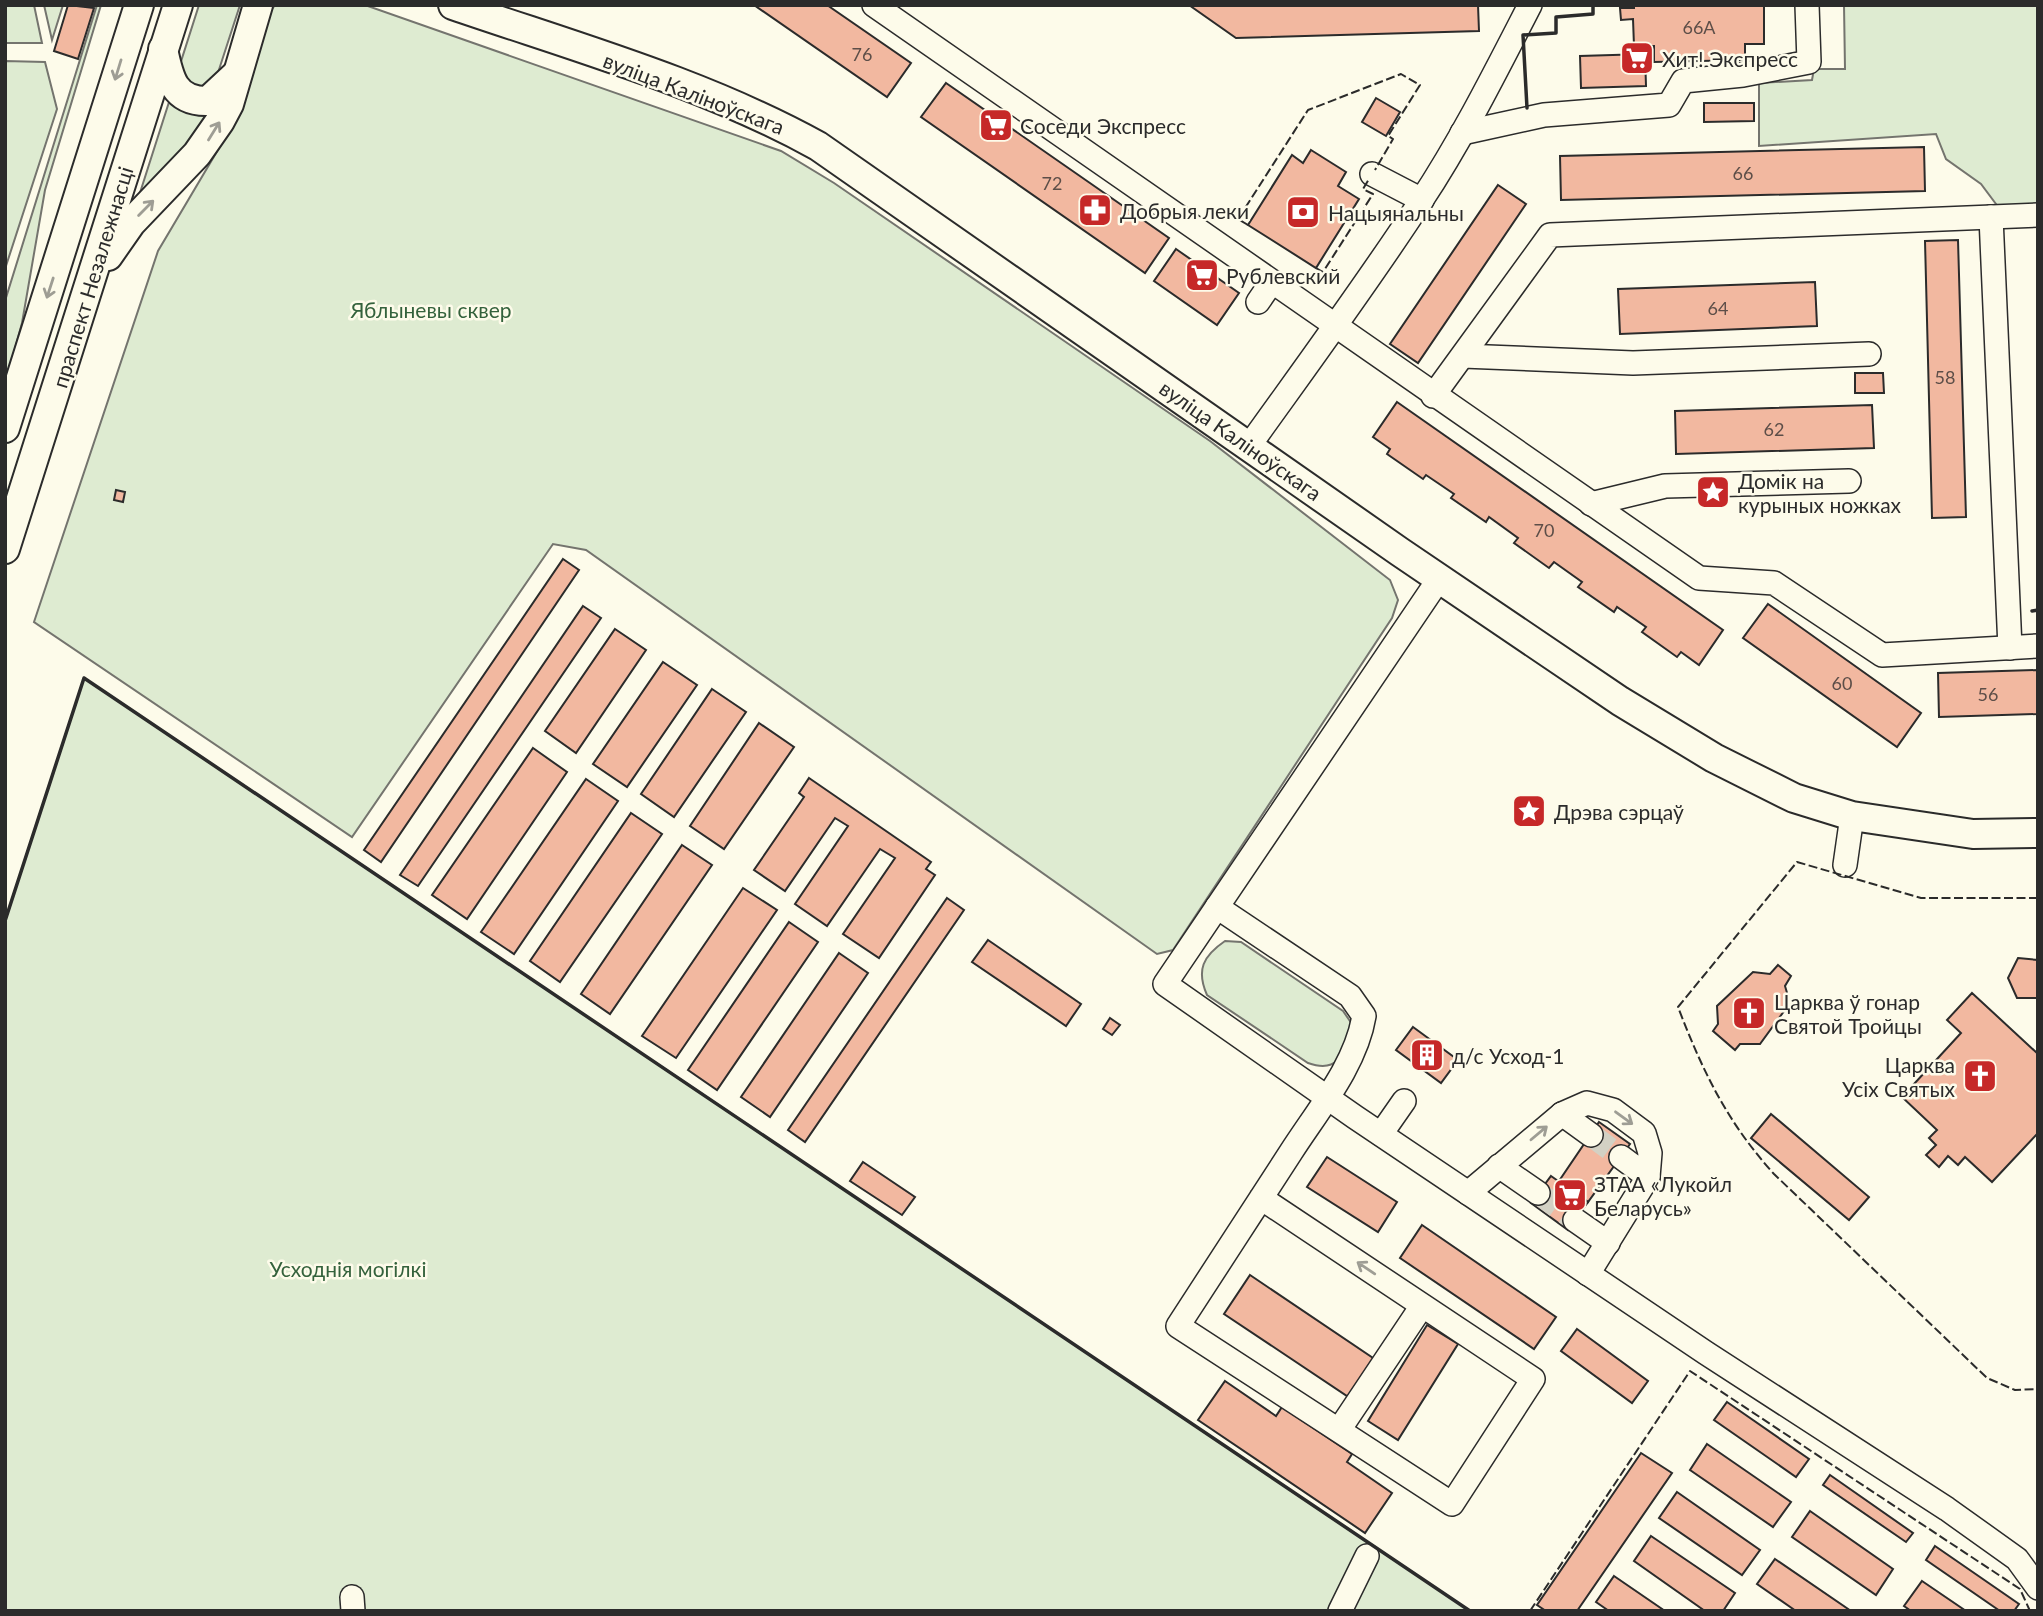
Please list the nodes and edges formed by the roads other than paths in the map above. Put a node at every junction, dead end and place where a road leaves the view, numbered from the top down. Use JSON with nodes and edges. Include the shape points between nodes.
{"nodes":[{"id":1,"x":139,"y":5,"type":"edge"},
{"id":2,"x":177,"y":5,"type":"edge"},
{"id":3,"x":258,"y":5,"type":"edge"},
{"id":4,"x":453,"y":5,"type":"edge"},
{"id":5,"x":874,"y":5,"type":"edge"},
{"id":6,"x":1530,"y":5,"type":"edge"},
{"id":7,"x":1807,"y":5,"type":"edge"},
{"id":8,"x":163,"y":49,"type":"junction"},
{"id":9,"x":239,"y":72,"type":"junction"},
{"id":10,"x":1462,"y":134,"type":"junction"},
{"id":11,"x":1372,"y":174,"type":"dead end"},
{"id":12,"x":1422,"y":200,"type":"junction"},
{"id":13,"x":2038,"y":215,"type":"edge"},
{"id":14,"x":1991,"y":217,"type":"junction"},
{"id":15,"x":94,"y":276,"type":"junction"},
{"id":16,"x":1337,"y":328,"type":"junction"},
{"id":17,"x":1869,"y":354,"type":"dead end"},
{"id":18,"x":1463,"y":356,"type":"junction"},
{"id":19,"x":1433,"y":396,"type":"junction"},
{"id":20,"x":5,"y":428,"type":"edge"},
{"id":21,"x":1249,"y":446,"type":"junction"},
{"id":22,"x":1849,"y":481,"type":"dead end"},
{"id":23,"x":1591,"y":503,"type":"junction"},
{"id":24,"x":5,"y":549,"type":"edge"},
{"id":25,"x":1439,"y":579,"type":"junction"},
{"id":26,"x":2038,"y":646,"type":"edge"},
{"id":27,"x":2010,"y":648,"type":"junction"},
{"id":28,"x":1852,"y":816,"type":"junction"},
{"id":29,"x":2038,"y":833,"type":"edge"},
{"id":30,"x":1845,"y":865,"type":"dead end"},
{"id":31,"x":1217,"y":907,"type":"junction"},
{"id":32,"x":1327,"y":1096,"type":"junction"},
{"id":33,"x":1404,"y":1101,"type":"dead end"},
{"id":34,"x":1562,"y":1114,"type":"junction"},
{"id":35,"x":1381,"y":1134,"type":"junction"},
{"id":36,"x":1591,"y":1135,"type":"tunnel mouth"},
{"id":37,"x":1621,"y":1157,"type":"tunnel mouth"},
{"id":38,"x":1499,"y":1166,"type":"junction"},
{"id":39,"x":1648,"y":1177,"type":"junction"},
{"id":40,"x":1468,"y":1193,"type":"junction"},
{"id":41,"x":1538,"y":1193,"type":"tunnel mouth"},
{"id":42,"x":1261,"y":1198,"type":"junction"},
{"id":43,"x":1575,"y":1220,"type":"tunnel mouth"},
{"id":44,"x":1608,"y":1243,"type":"junction"},
{"id":45,"x":1588,"y":1274,"type":"junction"},
{"id":46,"x":1422,"y":1306,"type":"junction"},
{"id":47,"x":1339,"y":1430,"type":"junction"},
{"id":48,"x":1367,"y":1556,"type":"dead end"},
{"id":49,"x":2038,"y":1588,"type":"edge"},
{"id":50,"x":1340,"y":1611,"type":"edge"}],
"edges":[{"from":1,"to":20,"type":"main road","name":"праспект Незалежнасці","one_way":true},
{"from":2,"to":8,"type":"main road","name":"праспект Незалежнасці"},
{"from":3,"to":9,"type":"main road"},
{"from":4,"to":21,"type":"main road","name":"вуліца Каліноўскага","via":[[689,87],[807,140]]},
{"from":5,"to":16,"type":"street","via":[[1264,293]]},
{"from":6,"to":10,"type":"street"},
{"from":7,"to":10,"type":"street","via":[[1809,62],[1683,81],[1669,104],[1544,115]]},
{"from":8,"to":9,"type":"main road","via":[[173,88],[185,99],[208,101]]},
{"from":8,"to":15,"type":"main road","name":"праспект Незалежнасці"},
{"from":15,"to":9,"type":"main road","one_way":true,"via":[[131,223],[210,139],[229,104]]},
{"from":10,"to":12,"type":"street"},
{"from":11,"to":12,"type":"street"},
{"from":12,"to":16,"type":"street"},
{"from":13,"to":14,"type":"street"},
{"from":14,"to":18,"type":"street","via":[[1550,235]]},
{"from":14,"to":27,"type":"street"},
{"from":15,"to":24,"type":"main road","name":"праспект Незалежнасці"},
{"from":16,"to":19,"type":"street"},
{"from":16,"to":21,"type":"street"},
{"from":17,"to":18,"type":"street","via":[[1633,363]]},
{"from":18,"to":19,"type":"street"},
{"from":19,"to":23,"type":"street"},
{"from":21,"to":25,"type":"main road","name":"вуліца Каліноўскага"},
{"from":22,"to":23,"type":"street","via":[[1665,486]]},
{"from":23,"to":27,"type":"street","via":[[1699,578],[1774,583],[1882,655]]},
{"from":25,"to":28,"type":"main road","name":"вуліца Каліноўскага","via":[[1620,701],[1714,758],[1794,798]]},
{"from":25,"to":31,"type":"street"},
{"from":26,"to":27,"type":"street"},
{"from":28,"to":29,"type":"main road","name":"вуліца Каліноўскага","via":[[1961,833]]},
{"from":28,"to":30,"type":"street"},
{"from":31,"to":32,"type":"street","via":[[1350,996],[1364,1016],[1360,1038]]},
{"from":31,"to":32,"type":"street","via":[[1165,984]]},
{"from":32,"to":35,"type":"street"},
{"from":32,"to":42,"type":"street"},
{"from":33,"to":35,"type":"street"},
{"from":34,"to":36,"type":"street"},
{"from":38,"to":34,"type":"street","one_way":true},
{"from":34,"to":39,"type":"street","one_way":true,"via":[[1587,1103],[1613,1110],[1644,1133],[1650,1153]]},
{"from":35,"to":40,"type":"street"},
{"from":37,"to":39,"type":"street"},
{"from":38,"to":40,"type":"street"},
{"from":38,"to":41,"type":"street"},
{"from":39,"to":44,"type":"street"},
{"from":40,"to":45,"type":"street"},
{"from":46,"to":42,"type":"street","one_way":true},
{"from":42,"to":47,"type":"street","via":[[1178,1326]]},
{"from":43,"to":44,"type":"street"},
{"from":44,"to":45,"type":"street"},
{"from":45,"to":49,"type":"street","via":[[1947,1509],[2017,1559]]},
{"from":46,"to":47,"type":"street"},
{"from":46,"to":47,"type":"street","via":[[1534,1379],[1452,1504]]},
{"from":48,"to":50,"type":"street"}]}
